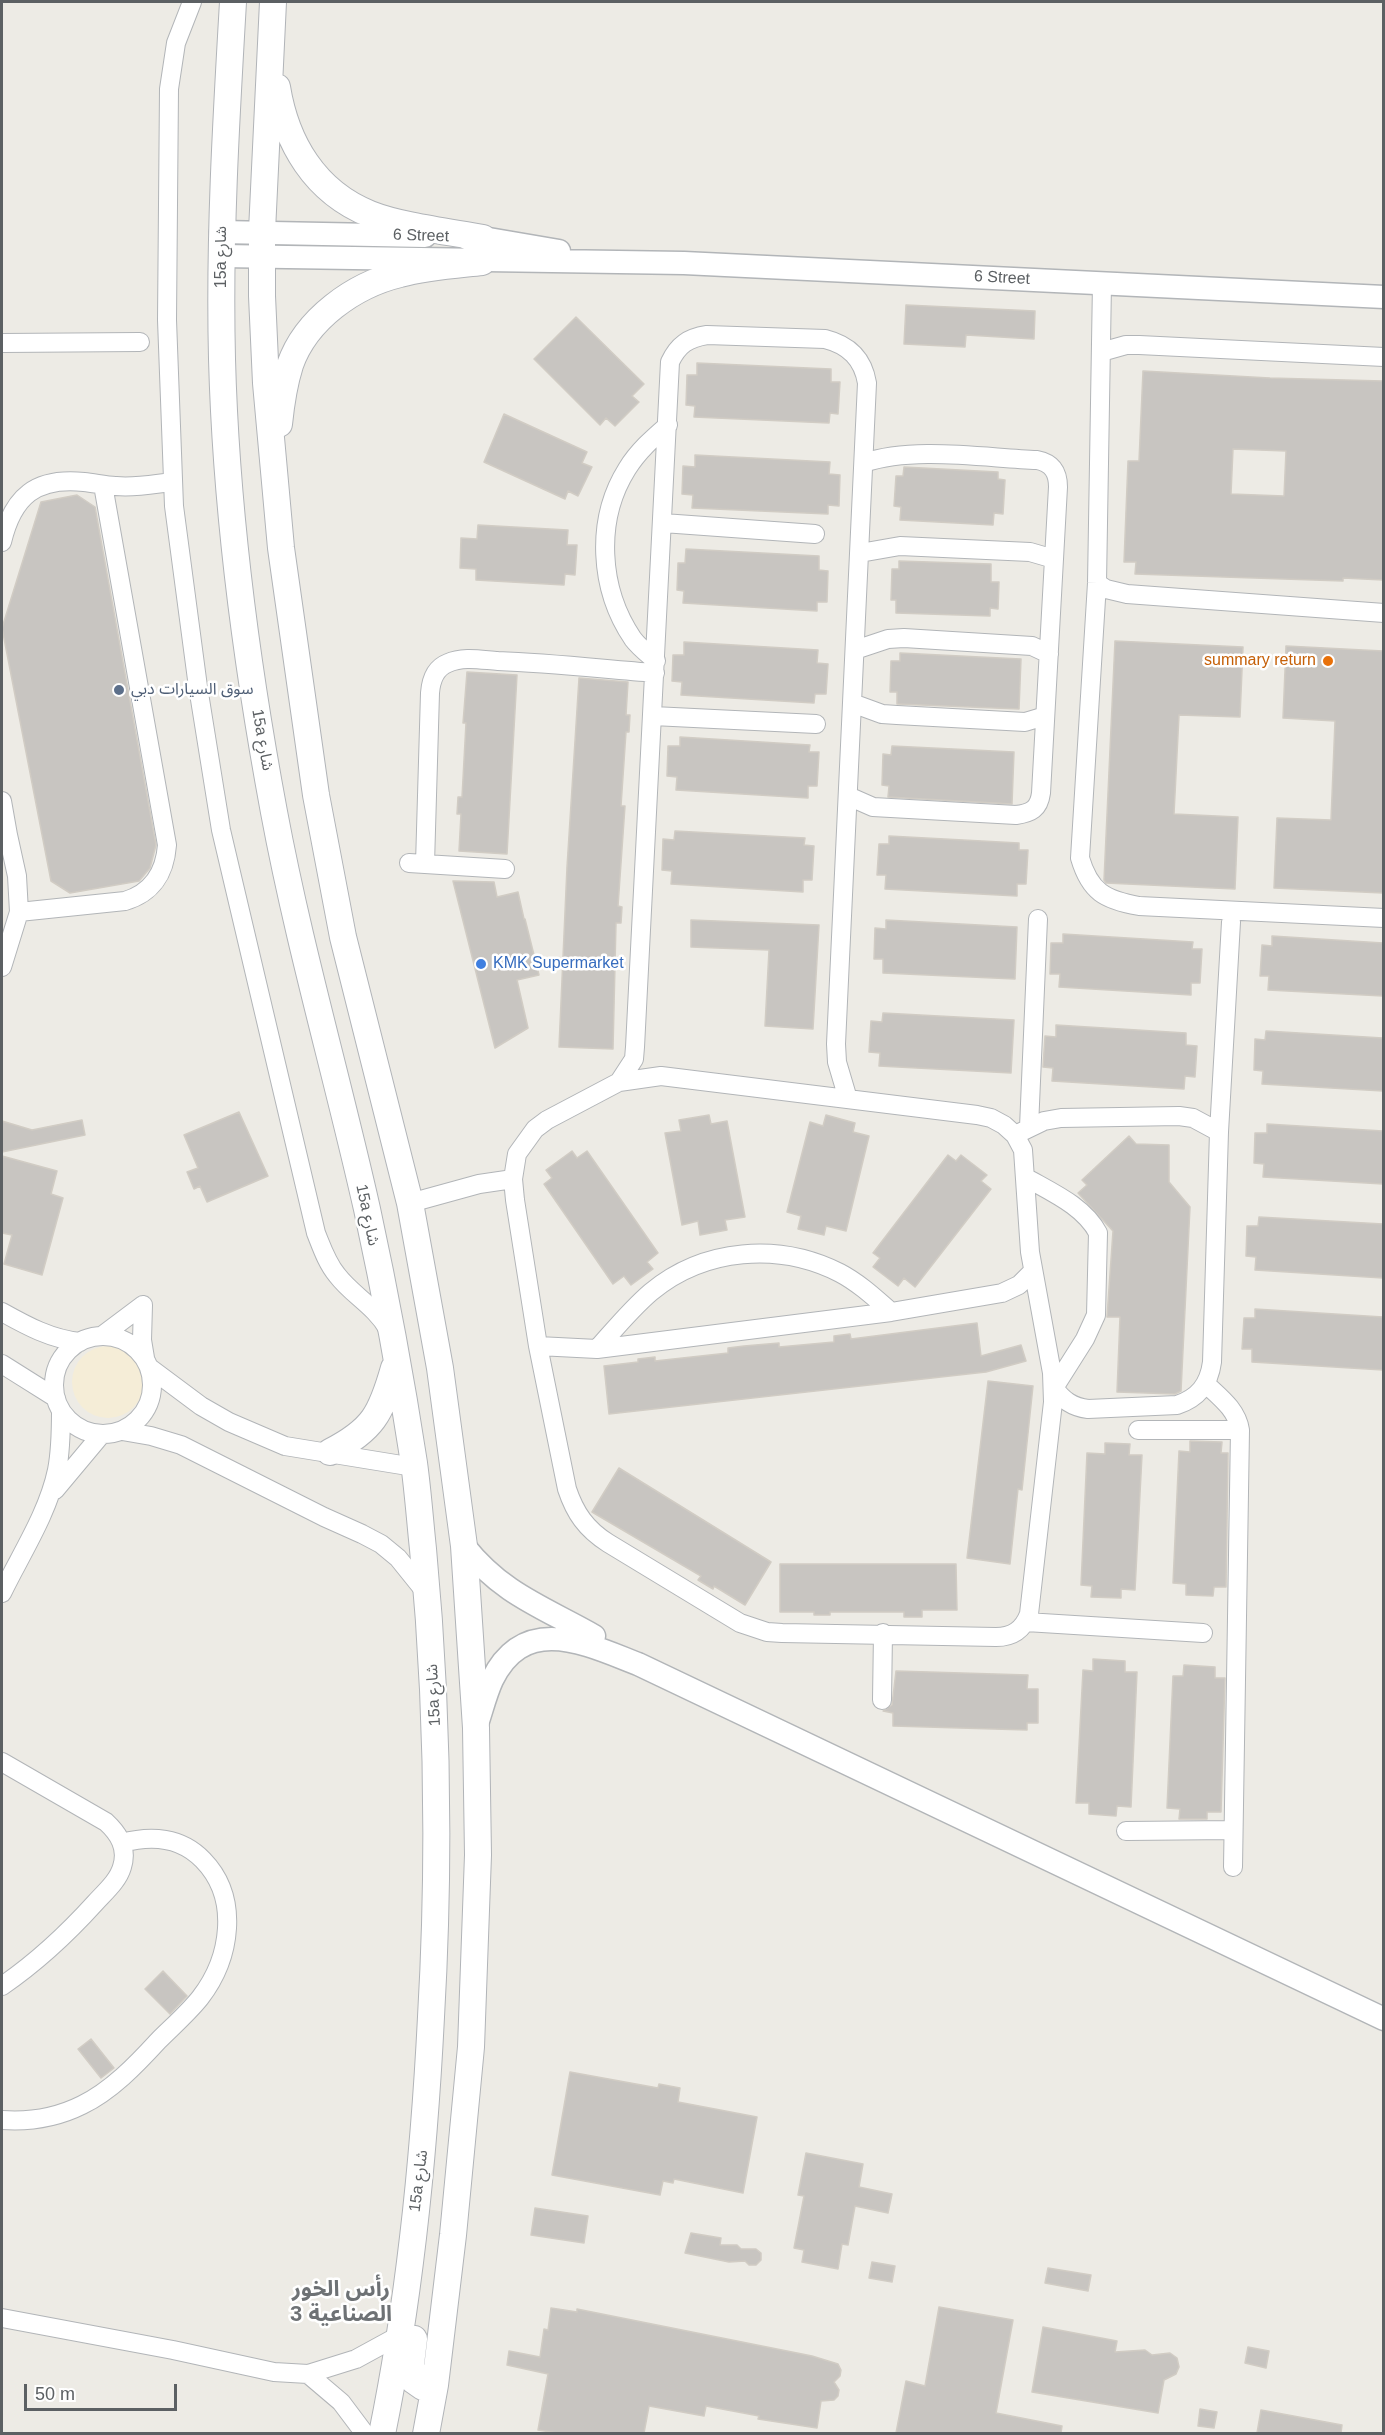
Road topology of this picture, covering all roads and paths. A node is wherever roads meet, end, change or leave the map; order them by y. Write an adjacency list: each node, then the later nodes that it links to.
1 (192, 2): 20 (street)
2 (233, 2): 6 (main road, 15a شارع)
3 (273, 2): 4 (main road)
4 (270, 27): 5 (main road); 7 (main road)
5 (262, 231): 6 (street, 6 Street); 7 (street, 6 Street); 8 (main road)
6 (221, 244): 8 (street, 6 Street); 55 (main road, 15a شارع)
7 (483, 250): 8 (street, 6 Street); 9 (street, 6 Street); 19 (main road)
8 (262, 256): 19 (main road)
9 (1102, 283): 10 (street, 6 Street); 15 (street)
10 (1383, 297)
11 (2, 334): 12 (street)
12 (22, 342): 13 (street); 14 (street)
13 (140, 342)
14 (2, 343)
15 (1101, 352): 16 (street); 27 (street)
16 (1383, 357)
17 (668, 425): 18 (street); 22 (street); 31 (street)
18 (864, 463): 25 (street); 26 (street)
19 (273, 472): 51 (main road)
20 (172, 482): 21 (street); 55 (street)
21 (103, 485): 24 (street); 40 (street)
22 (663, 524): 23 (street); 31 (street)
23 (815, 534)
24 (2, 542)
25 (860, 554): 26 (street); 29 (street)
26 (1054, 559): 30 (street)
27 (1097, 583): 28 (street); 41 (street)
28 (1383, 613)
29 (855, 650): 30 (street); 32 (street)
30 (1049, 654): 34 (street)
31 (656, 667): 33 (street); 39 (street)
32 (852, 703): 34 (street); 36 (street)
33 (653, 716): 35 (street); 45 (street)
34 (1045, 716): 36 (street)
35 (816, 724)
36 (848, 796): 46 (street)
37 (2, 801): 38 (street)
38 (5, 834): 40 (street)
39 (505, 869)
40 (19, 912): 44 (street)
41 (1383, 918)
42 (1038, 920): 47 (street)
43 (1231, 922): 48 (street)
44 (2, 967)
45 (619, 1082): 46 (street); 50 (street)
46 (848, 1099): 47 (street)
47 (1022, 1131): 48 (street); 49 (street)
48 (1219, 1132): 63 (street)
49 (1025, 1177): 52 (street); 64 (street)
50 (513, 1179): 51 (street); 58 (street)
51 (410, 1203): 73 (main road)
52 (1033, 1271): 54 (street); 64 (street)
53 (2, 1312): 57 (street)
54 (891, 1312): 59 (street); 59 (street)
55 (391, 1334): 60 (main road, 15a شارع)
56 (103, 1335): 57 (street); 61 (street); 61 (street)
57 (80, 1341): 65 (street)
58 (538, 1346): 59 (street); 77 (street)
59 (597, 1349)
60 (396, 1362): 70 (main road); 71 (main road, 15a شارع)
61 (147, 1363): 68 (street); 70 (street)
62 (2, 1364): 65 (street)
63 (1206, 1384): 64 (street); 67 (street)
64 (1054, 1388): 76 (street)
65 (58, 1404): 69 (street); 72 (street)
66 (1138, 1430): 67 (street)
67 (1240, 1430): 83 (street)
68 (122, 1431): 69 (street); 75 (street)
69 (101, 1435): 72 (street)
70 (330, 1452): 71 (street)
71 (414, 1467): 75 (main road, 15a شارع); 81 (main road)
72 (47, 1502): 74 (street)
73 (464, 1546): 79 (street); 81 (main road)
74 (2, 1593)
75 (427, 1594): 90 (main road, 15a شارع)
76 (1026, 1622): 77 (street); 78 (street)
77 (883, 1633): 80 (street)
78 (1203, 1634)
79 (639, 1664): 81 (street); 88 (street)
80 (882, 1701)
81 (476, 1728): 94 (main road)
82 (2, 1762): 85 (street)
83 (1233, 1830): 84 (street); 86 (street)
84 (1126, 1831)
85 (122, 1843): 87 (street); 89 (street)
86 (1233, 1868)
87 (2, 1986)
88 (1383, 2019)
89 (2, 2120)
90 (425, 2130): 92 (main road, 15a شارع); 94 (main road)
91 (2, 2318): 93 (street)
92 (400, 2335): 93 (street); 96 (main road, 15a شارع)
93 (308, 2374): 95 (street)
94 (435, 2385): 97 (main road)
95 (365, 2433)
96 (381, 2433)
97 (426, 2433)

